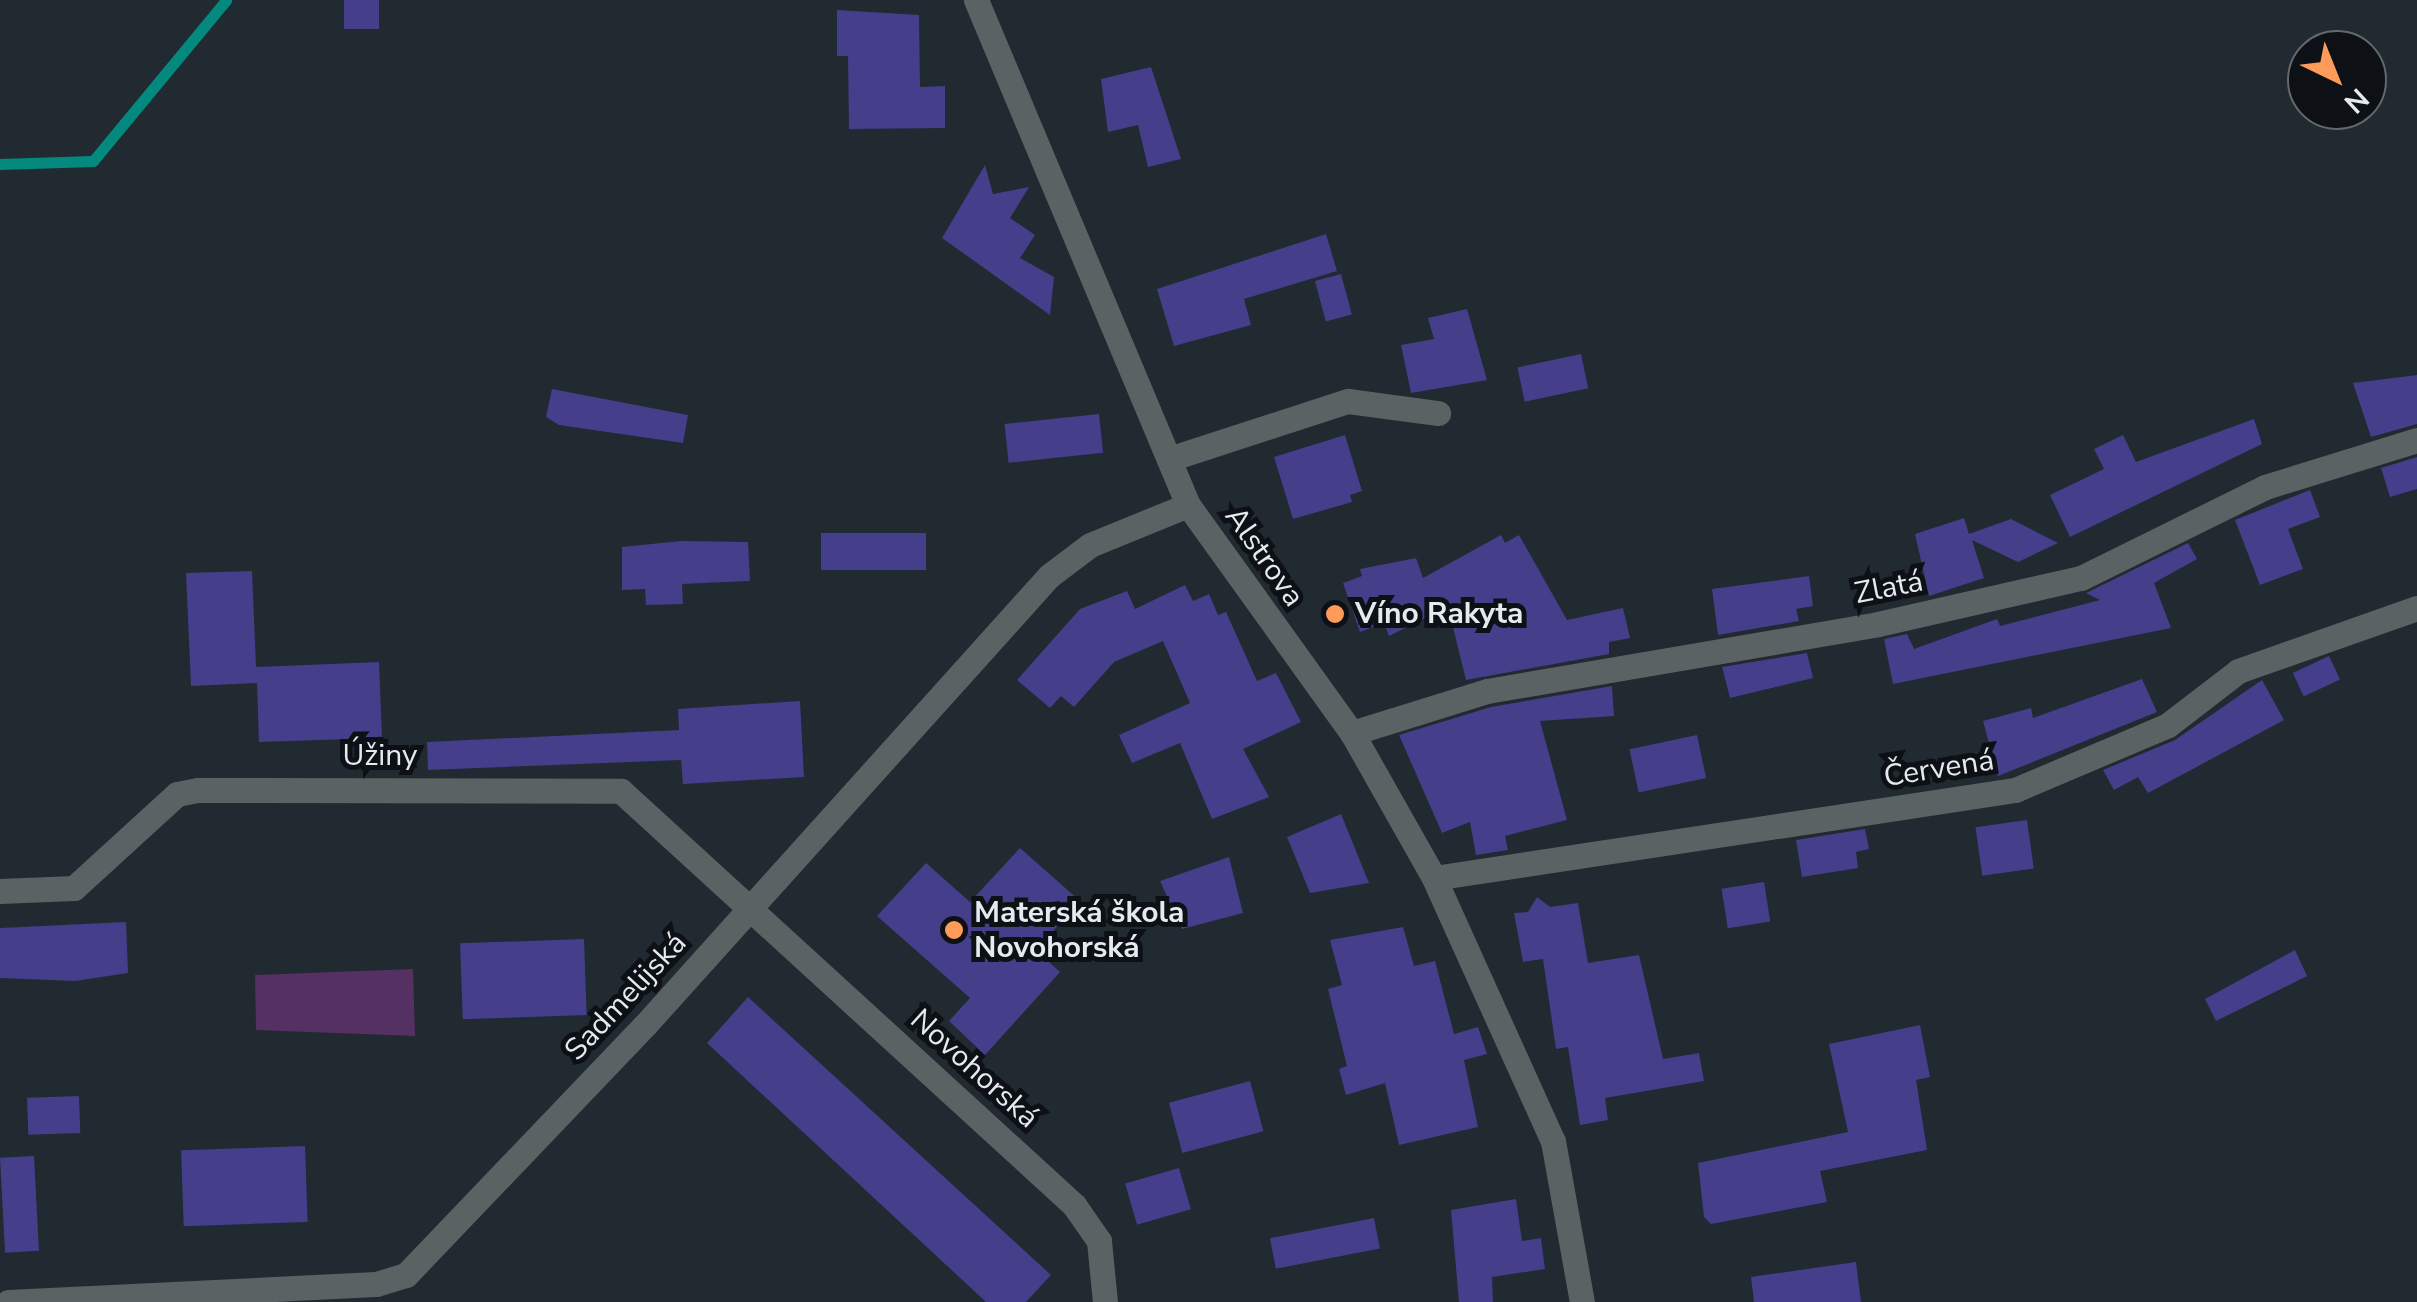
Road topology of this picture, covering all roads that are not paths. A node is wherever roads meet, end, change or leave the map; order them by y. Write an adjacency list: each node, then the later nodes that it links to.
1 (976, 0): 4 (street, Alstrova)
2 (1438, 413): 4 (street)
3 (2417, 440): 7 (street, Zlatá)
4 (1169, 459): 5 (street, Alstrova)
5 (1188, 505): 7 (street, Alstrova); 10 (street, Sadmelijská)
6 (2417, 608): 8 (street, Červená)
7 (1352, 733): 8 (street, Alstrova)
8 (1434, 878): 13 (street, Alstrova)
9 (0, 891): 10 (street, Úžiny)
10 (751, 909): 11 (street, Sadmelijská); 12 (street, Novohorská)
11 (8, 1302)
12 (1105, 1302)
13 (1582, 1302)

